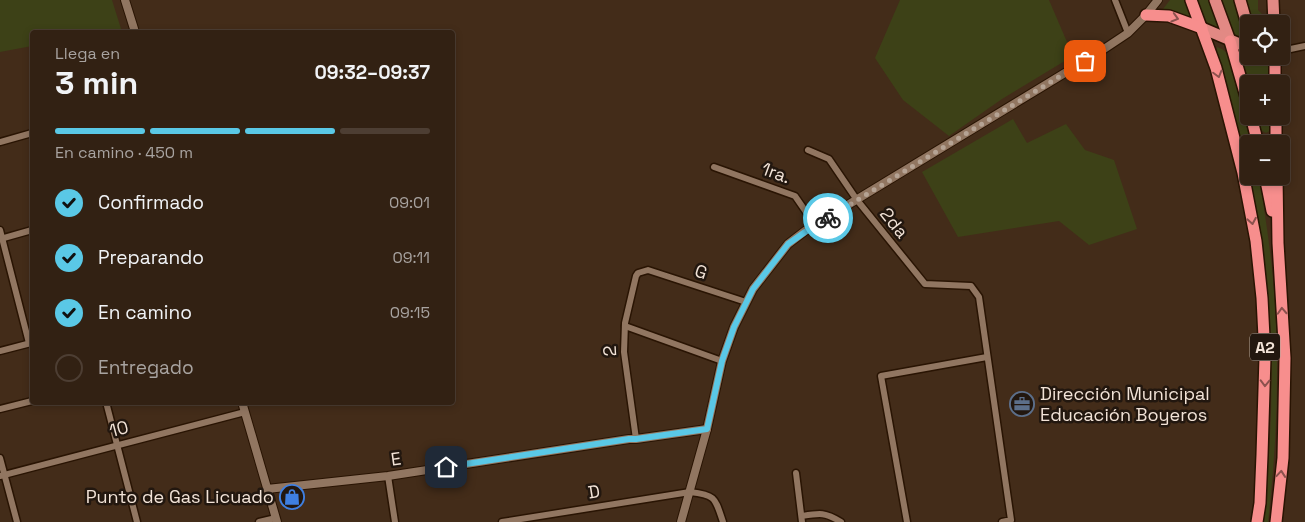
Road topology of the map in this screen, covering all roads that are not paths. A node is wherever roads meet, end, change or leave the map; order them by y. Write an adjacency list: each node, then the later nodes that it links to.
1 (125, 0): 14 (street)
2 (1115, 0): 15 (street)
3 (1158, 0): 9 (street)
4 (1215, 0): 16 (highway)
5 (1240, 0): 10 (highway)
6 (1267, 0): 11 (highway)
7 (1273, 0): 12 (highway)
8 (1192, 1): 13 (highway, A2)
9 (1146, 15): 13 (highway, one-way to 13); 15 (street)
10 (1244, 15)
11 (1272, 15)
12 (1274, 15)
13 (1202, 28): 16 (highway); 67 (highway, A2, one-way to 67)
14 (134, 30)
15 (1128, 33): 27 (street)
16 (1230, 41): 17 (highway); 20 (highway)
17 (1240, 45)
18 (1305, 46): 19 (street)
19 (1290, 49)
20 (1240, 76)
21 (30, 134): 22 (street)
22 (0, 142)
23 (808, 150): 27 (street, 2da)
24 (714, 167): 28 (street, 1ra.)
25 (1267, 185): 32 (highway, A2)
26 (1277, 185): 32 (highway)
27 (857, 200): 28 (street); 39 (street, 2da)
28 (815, 226): 34 (street)
29 (0, 230): 31 (street)
30 (30, 231): 31 (street)
31 (1, 239): 36 (street)
32 (1278, 243): 68 (highway, A2, one-way to 32)
33 (648, 270): 34 (street, G); 35 (street, 2)
34 (746, 302): 40 (street)
35 (625, 326): 40 (street); 47 (street, 2)
36 (30, 340)
37 (30, 343): 38 (street)
38 (0, 351)
39 (987, 357): 65 (street); 66 (street)
40 (722, 361): 46 (street)
41 (30, 402): 44 (street)
42 (107, 405): 48 (street)
43 (243, 405): 45 (street)
44 (0, 409)
45 (245, 412): 48 (street, 10); 53 (street)
46 (707, 429): 47 (street, E); 54 (street)
47 (636, 439): 52 (street, E)
48 (117, 445): 51 (street, 10); 58 (street)
49 (0, 458): 51 (street)
50 (796, 473): 55 (street)
51 (2, 475): 57 (street)
52 (388, 476): 53 (street, E); 60 (street)
53 (267, 489): 56 (street)
54 (690, 492): 61 (street, D); 62 (street); 63 (street)
55 (802, 519): 64 (street)
56 (276, 520): 59 (street)
57 (17, 522)
58 (137, 522)
59 (260, 522)
60 (395, 522)
61 (502, 522)
62 (682, 522)
63 (723, 522)
64 (841, 522)
65 (907, 522)
66 (1002, 522)
67 (1257, 522)
68 (1276, 522)

